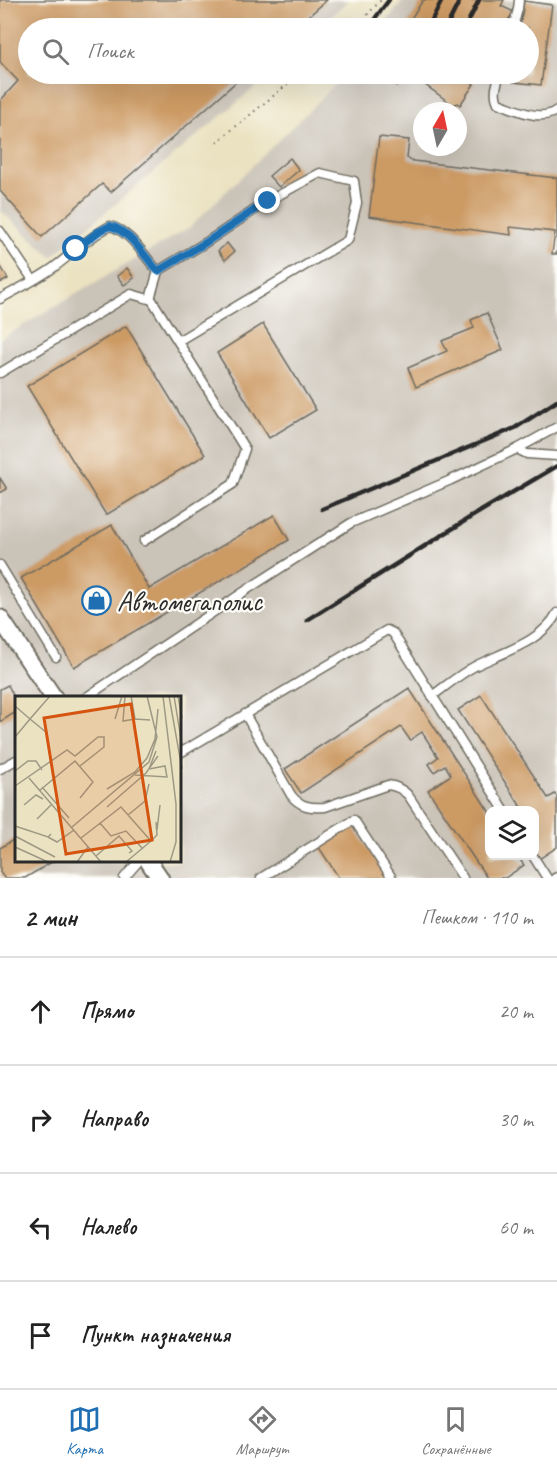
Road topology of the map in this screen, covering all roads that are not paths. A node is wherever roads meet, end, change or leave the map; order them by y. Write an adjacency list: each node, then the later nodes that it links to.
1 (519, 0): 2 (lane)
2 (516, 18)
3 (497, 84): 4 (lane)
4 (557, 110)
5 (0, 231): 7 (lane)
6 (158, 271): 7 (lane); 9 (lane); 10 (lane)
7 (33, 280): 8 (lane)
8 (0, 299)
9 (150, 299): 10 (lane); 11 (lane)
10 (178, 341): 15 (lane)
11 (0, 373)
12 (557, 427): 13 (lane)
13 (517, 450): 14 (lane); 21 (lane)
14 (557, 456)
15 (144, 541)
16 (0, 565): 19 (lane)
17 (557, 613): 22 (lane)
18 (0, 618): 20 (street)
19 (56, 657)
20 (53, 696)
21 (88, 696)
22 (432, 696): 23 (lane); 27 (lane)
23 (245, 714): 24 (lane); 35 (lane)
24 (182, 752)
25 (15, 761): 26 (lane)
26 (0, 769)
27 (501, 806)
28 (536, 860): 36 (lane)
29 (136, 863): 31 (lane)
30 (151, 863): 32 (street)
31 (124, 878)
32 (160, 878)
33 (261, 878): 34 (lane)
34 (392, 878)
35 (463, 878)
36 (547, 878)

